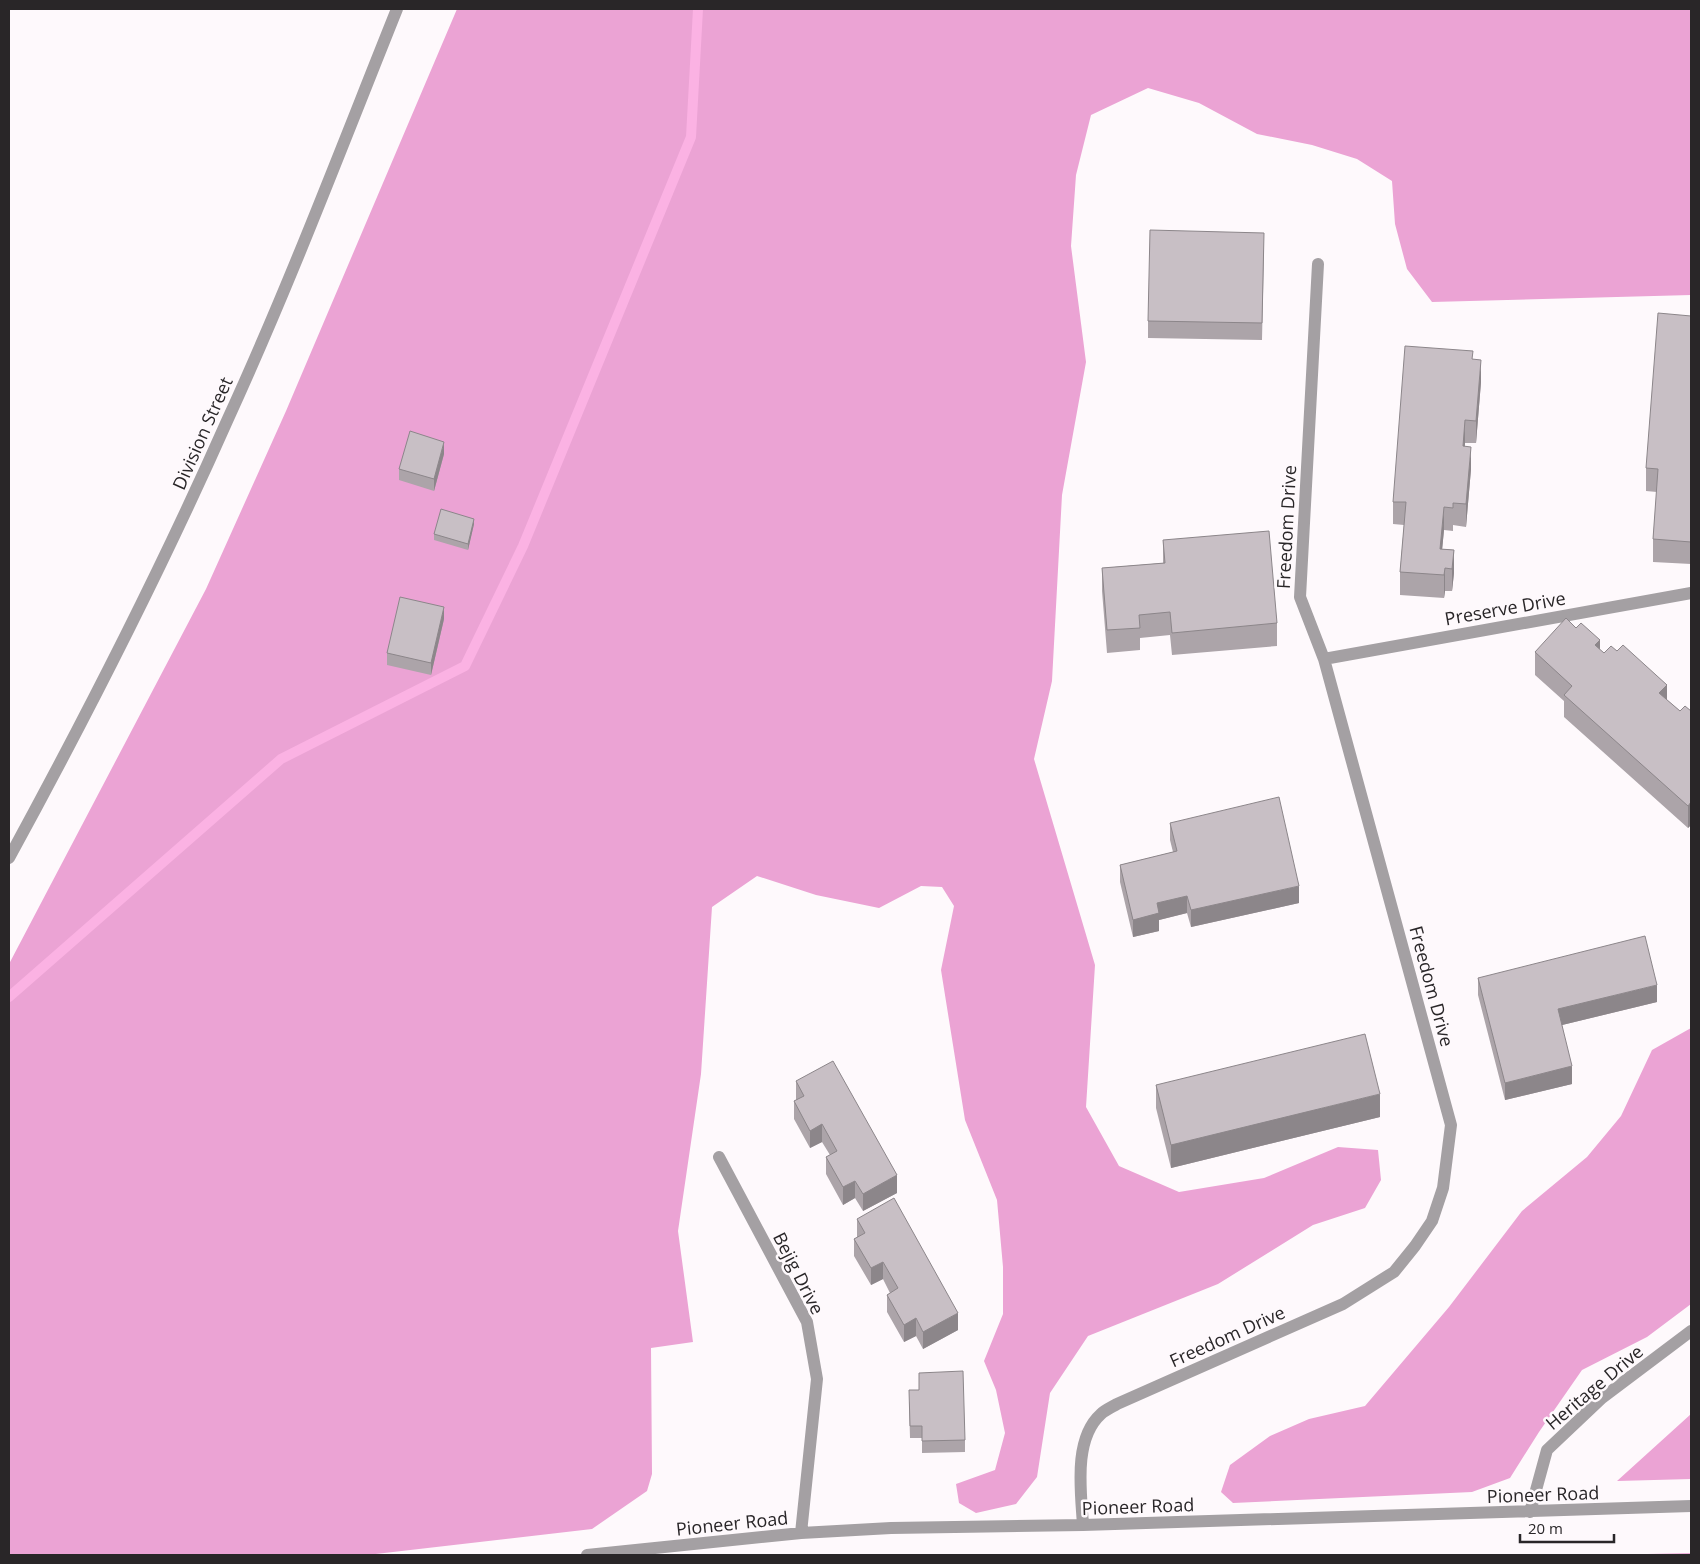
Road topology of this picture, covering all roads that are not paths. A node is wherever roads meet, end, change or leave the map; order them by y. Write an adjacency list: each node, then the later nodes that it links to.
1 (398, 9): 5 (street, Division Street)
2 (1318, 264): 4 (street, Freedom Drive)
3 (1691, 592): 4 (street, Preserve Drive)
4 (1324, 659): 10 (street, Freedom Drive)
5 (9, 858)
6 (719, 1157): 11 (street, Bejig Drive)
7 (1691, 1332): 9 (street, Heritage Drive)
8 (1691, 1506): 9 (street, Pioneer Road)
9 (1530, 1512): 10 (street, Pioneer Road)
10 (1083, 1525): 11 (street, Pioneer Road)
11 (802, 1533): 12 (street, Pioneer Road)
12 (694, 1550): 13 (street, Pioneer Road)
13 (587, 1555)

